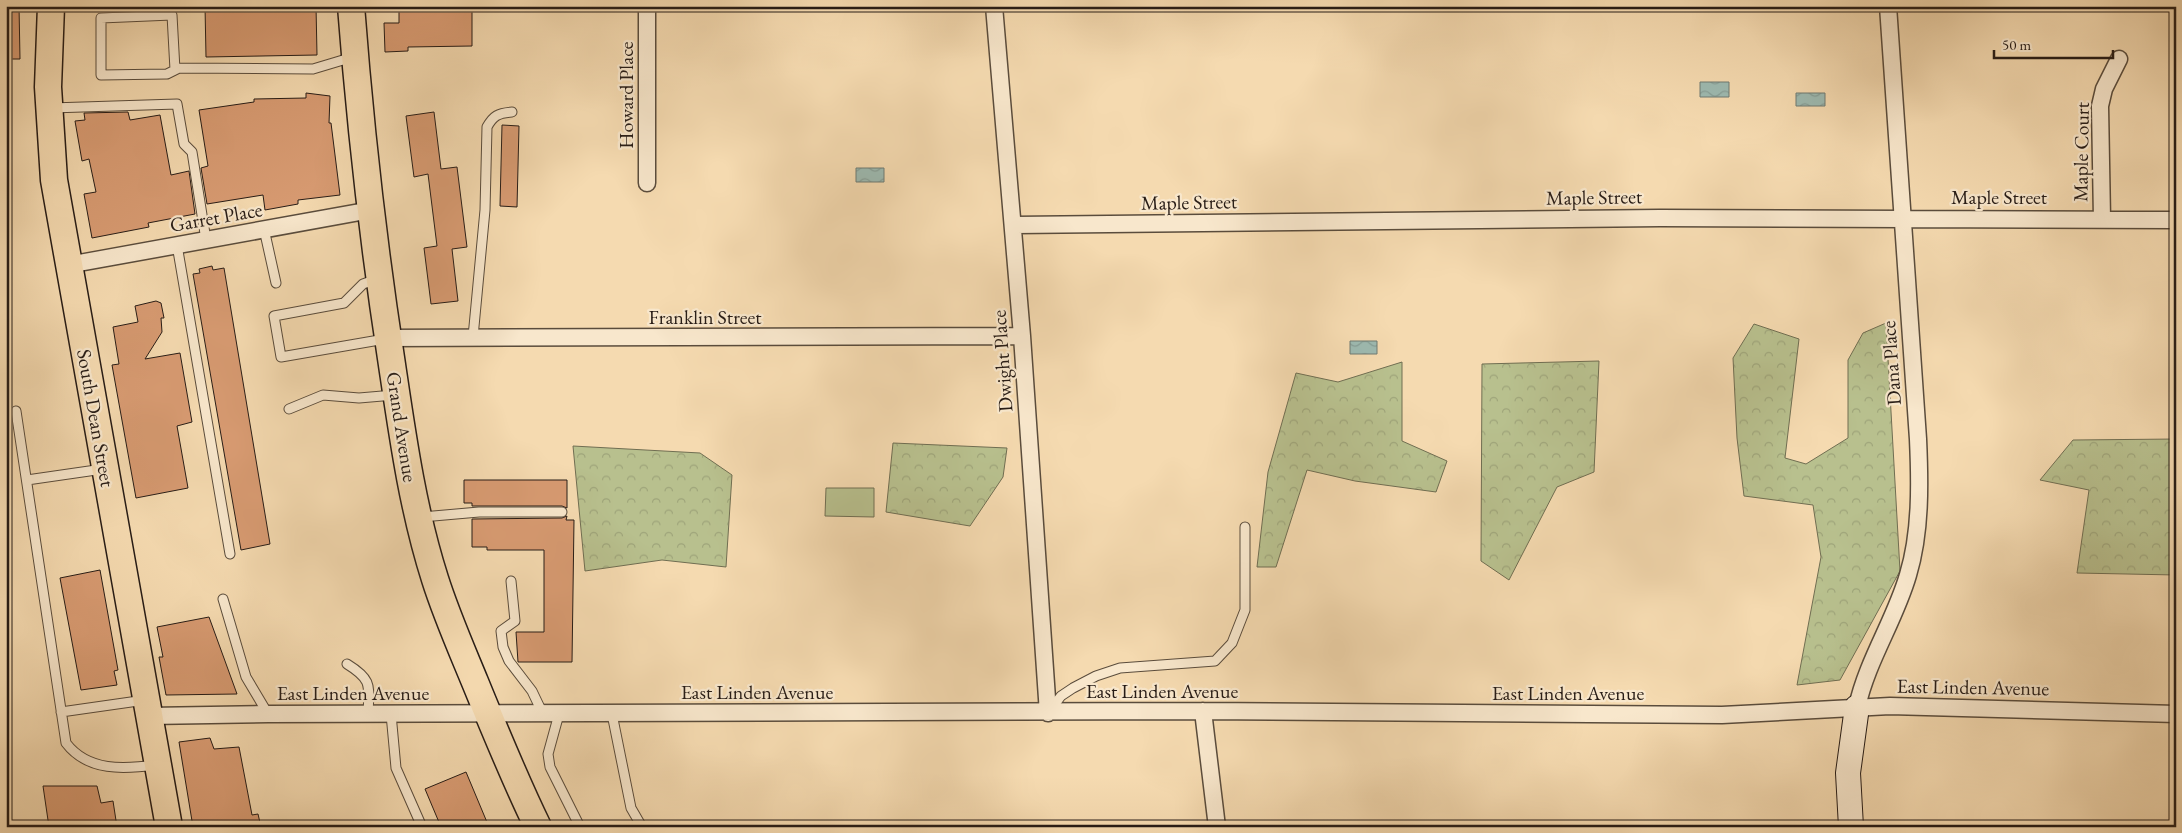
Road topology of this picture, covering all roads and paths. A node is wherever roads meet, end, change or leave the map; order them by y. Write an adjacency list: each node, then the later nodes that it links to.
1 (51, 6): 10 (main road, South Dean Street)
2 (351, 6): 7 (main road, Grand Avenue)
3 (647, 6): 12 (street, Howard Place)
4 (994, 6): 17 (street, Dwight Place)
5 (1888, 6): 14 (street, Dana Place)
6 (172, 11): 9 (lane); 9 (lane)
7 (355, 57): 9 (lane); 13 (main road, Grand Avenue)
8 (2119, 59): 15 (street, Maple Court)
9 (175, 70)
10 (49, 108): 19 (lane); 21 (main road, South Dean Street)
11 (512, 112): 25 (lane)
12 (647, 183)
13 (371, 210): 18 (street, Garret Place); 22 (main road, Grand Avenue)
14 (1902, 218): 15 (street, Maple Street); 17 (street, Maple Street); 39 (street, Dana Place)
15 (2102, 219): 16 (street, Maple Street)
16 (2176, 220)
17 (1013, 225): 24 (street, Dwight Place)
18 (264, 229): 19 (street, Garret Place); 23 (lane)
19 (206, 240): 20 (street, Garret Place)
20 (177, 245): 21 (street, Garret Place); 35 (lane)
21 (68, 265): 30 (main road, South Dean Street)
22 (380, 278): 26 (main road, Grand Avenue); 26 (lane)
23 (276, 283)
24 (1022, 336): 25 (street, Franklin Street); 43 (street, Dwight Place)
25 (472, 337): 26 (street, Franklin Street)
26 (388, 338): 27 (main road, Grand Avenue)
27 (396, 395): 28 (lane); 33 (main road, Grand Avenue)
28 (289, 408)
29 (16, 411): 31 (lane)
30 (105, 469): 31 (lane); 40 (main road, South Dean Street)
31 (27, 480): 42 (lane)
32 (562, 512): 33 (lane)
33 (419, 518): 47 (main road, Grand Avenue)
34 (1244, 526): 43 (lane)
35 (230, 554)
36 (511, 580): 48 (lane)
37 (224, 599): 44 (lane)
38 (347, 664): 45 (lane)
39 (1857, 707): 41 (street, East Linden Avenue); 50 (street, East Linden Avenue); 58 (street)
40 (148, 708): 42 (lane); 44 (street, East Linden Avenue); 51 (main road, South Dean Street)
41 (1203, 711): 43 (street, East Linden Avenue); 57 (street)
42 (61, 712): 51 (lane)
43 (1048, 713): 49 (street, East Linden Avenue)
44 (268, 714): 45 (street, East Linden Avenue)
45 (368, 714): 46 (street, East Linden Avenue)
46 (391, 714): 47 (street, East Linden Avenue); 53 (lane)
47 (488, 714): 48 (street, East Linden Avenue); 54 (main road, Grand Avenue)
48 (551, 714): 49 (street, East Linden Avenue); 55 (lane)
49 (612, 714): 56 (lane)
50 (2176, 714)
51 (157, 765): 52 (main road, South Dean Street)
52 (169, 827)
53 (422, 827)
54 (538, 827)
55 (580, 827)
56 (642, 827)
57 (1217, 827)
58 (1851, 827)

